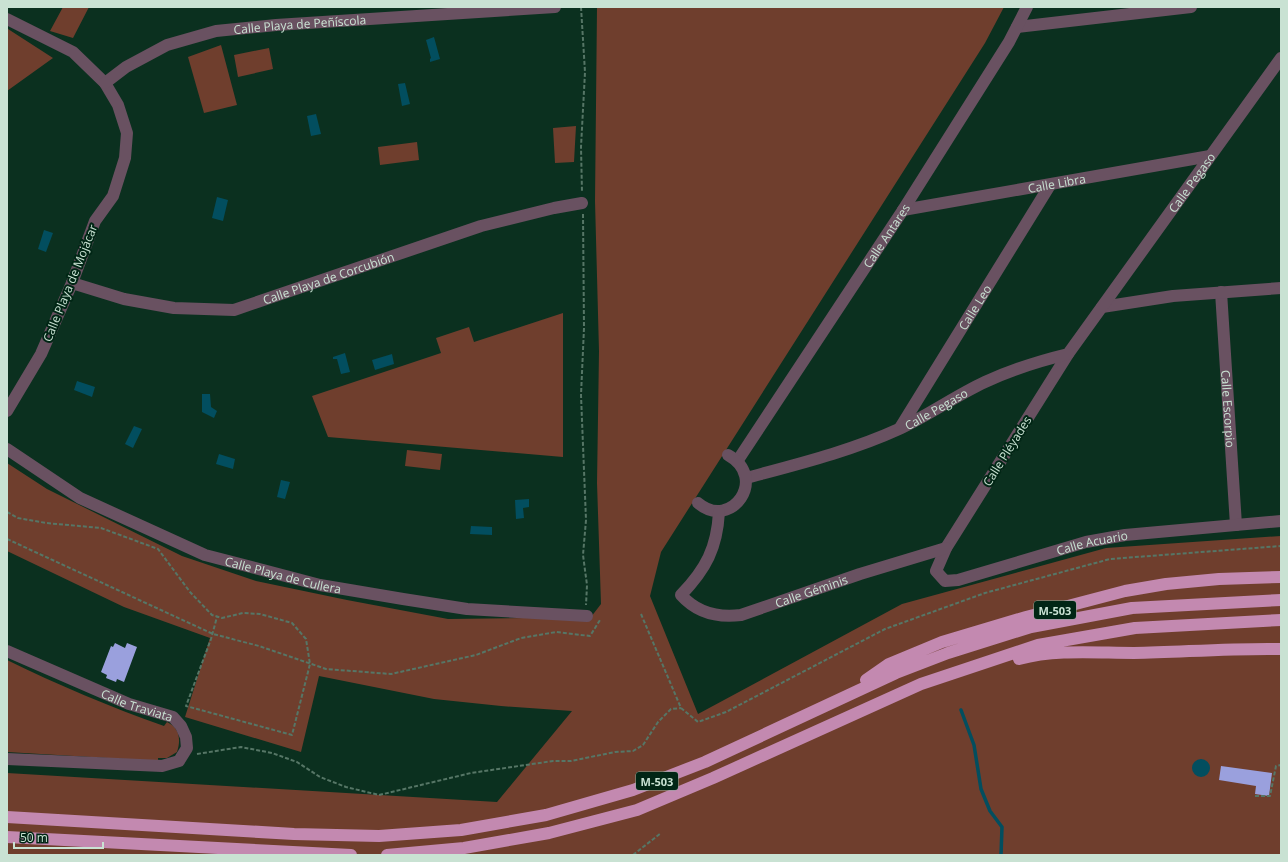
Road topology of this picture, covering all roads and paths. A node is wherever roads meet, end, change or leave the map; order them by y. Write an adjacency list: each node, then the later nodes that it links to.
1 (555, 7): 8 (street, Calle Playa de Peñíscola)
2 (581, 7): 11 (path)
3 (1027, 7): 6 (street, Calle Antares)
4 (1191, 7): 6 (street)
5 (7, 19): 8 (street, Calle Playa de Mojácar)
6 (1016, 27): 12 (street, Calle Antares)
7 (1281, 58): 9 (street, Calle Pegaso)
8 (105, 83): 13 (street, Calle Playa de Mojácar)
9 (1210, 156): 10 (street, Calle Libra); 16 (street, Calle Pegaso)
10 (1050, 185): 12 (street, Calle Libra); 19 (street, Calle Leo)
11 (582, 204): 13 (street, Calle Playa de Corcubión); 32 (path)
12 (903, 210): 21 (street, Calle Antares)
13 (72, 283): 18 (street, Calle Playa de Mojácar)
14 (1281, 288): 15 (street)
15 (1221, 292): 16 (street); 26 (street, Calle Escorpio)
16 (1102, 306): 17 (street, Calle Pegaso)
17 (1068, 354): 19 (street, Calle Pegaso); 29 (street, Calle Pléyades)
18 (7, 411)
19 (899, 429): 21 (street, Calle Pegaso)
20 (7, 449): 32 (street, Calle Playa de Cullera)
21 (746, 478): 24 (street)
22 (698, 503): 24 (street)
23 (7, 512): 34 (path)
24 (719, 512): 29 (street, Calle Géminis)
25 (1281, 521): 26 (street, Calle Acuario)
26 (1236, 525): 29 (street, Calle Acuario)
27 (7, 539): 37 (path)
28 (1281, 546): 43 (path)
29 (946, 548)
30 (1281, 577): 42 (highway, M-503)
31 (1281, 600): 42 (highway, M-503)
32 (586, 613)
33 (641, 614): 43 (path)
34 (217, 617): 37 (path); 40 (path)
35 (600, 620): 40 (path)
36 (1281, 620): 41 (highway, M-503)
37 (213, 634): 40 (path); 40 (path)
38 (1281, 649): 41 (highway, M-503)
39 (7, 651): 44 (street, Calle Traviata)
40 (310, 664)
41 (921, 684): 52 (highway, M-503)
42 (845, 695): 48 (highway, M-503)
43 (682, 708): 44 (path)
44 (182, 756): 45 (street)
45 (7, 760)
46 (1281, 765): 47 (path)
47 (1255, 796)
48 (7, 818)
49 (661, 833): 53 (path)
50 (7, 837): 51 (highway)
51 (351, 855)
52 (387, 855)
53 (633, 855)

